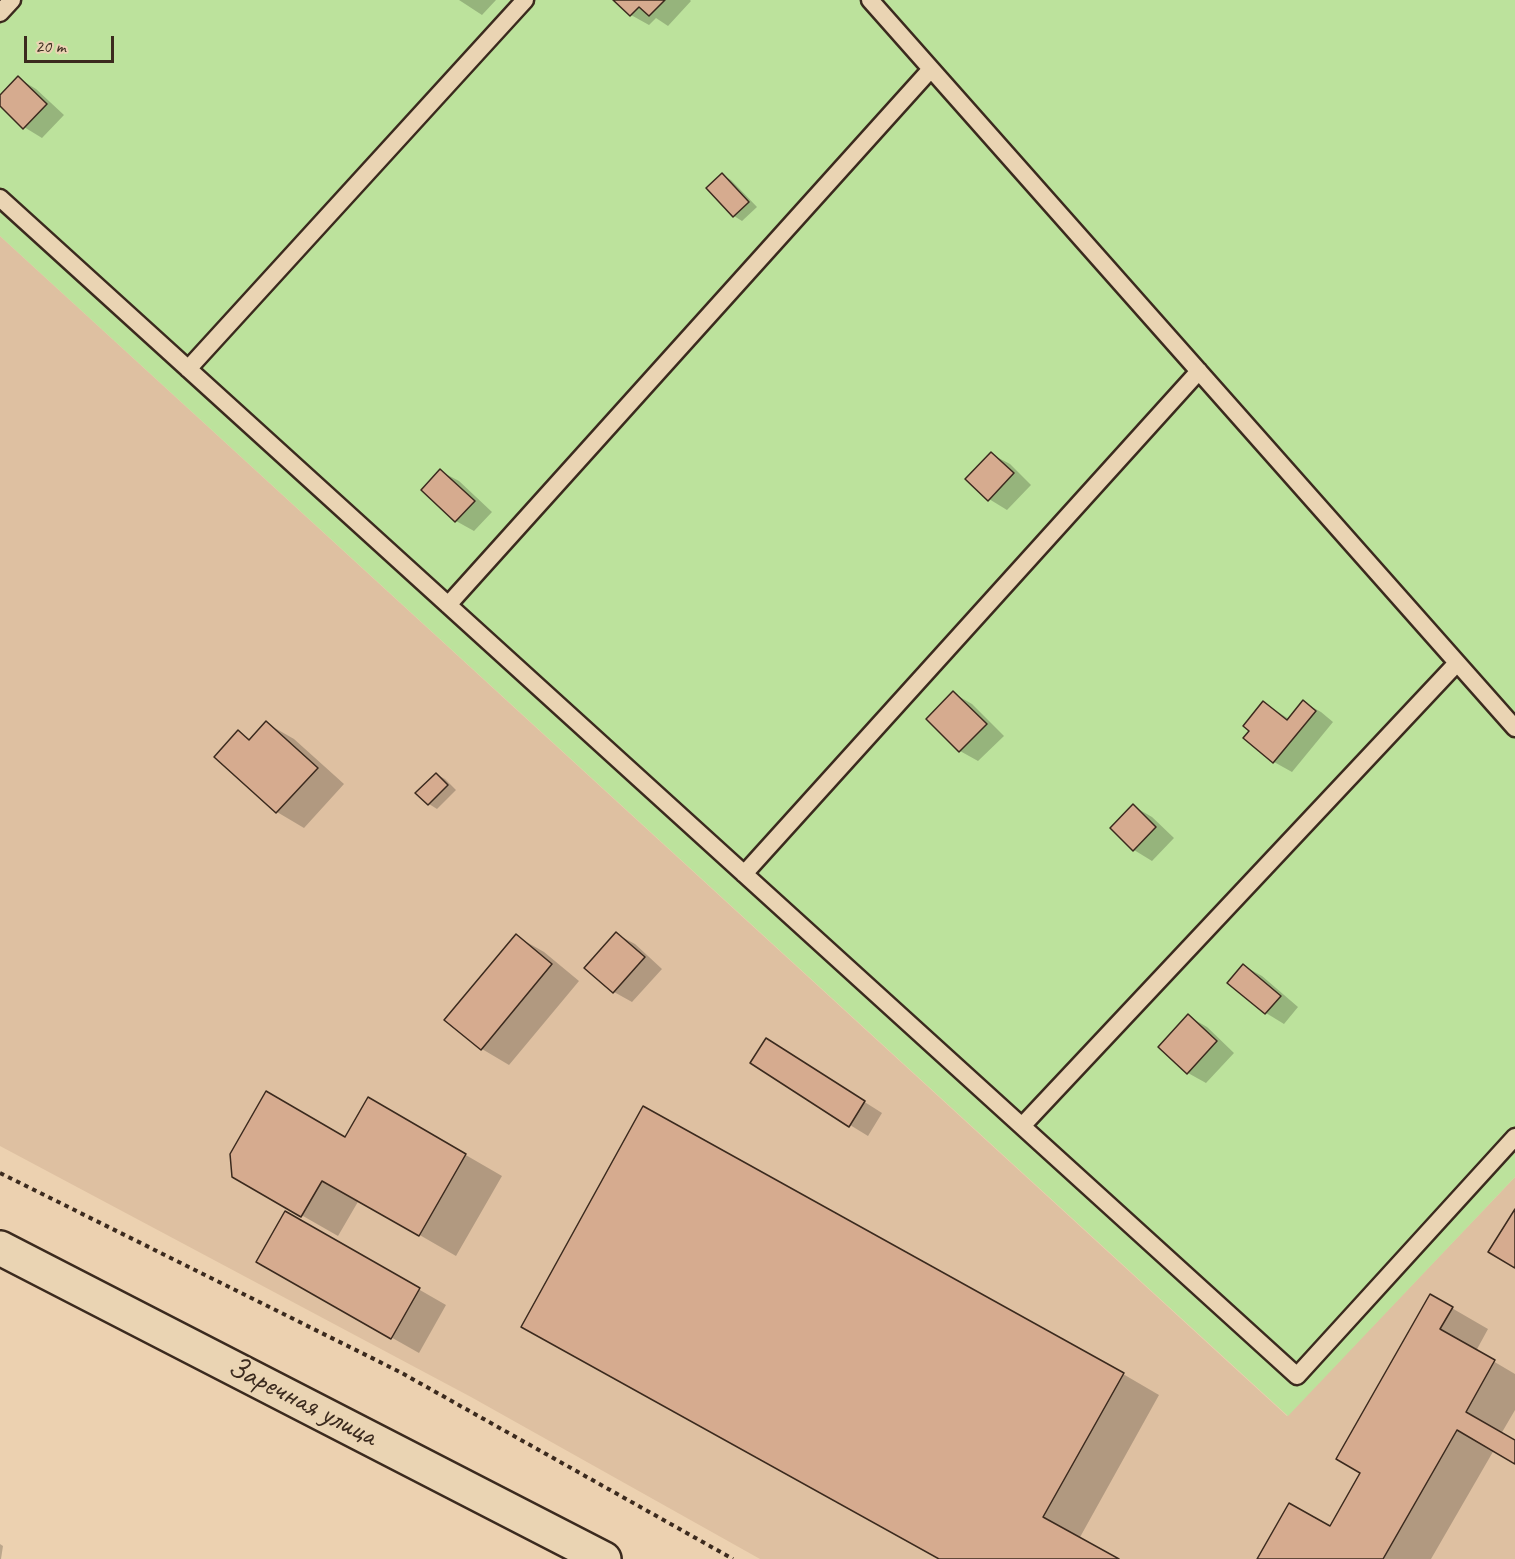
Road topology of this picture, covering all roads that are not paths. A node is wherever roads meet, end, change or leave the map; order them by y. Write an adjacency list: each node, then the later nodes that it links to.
1 (12, 0): 4 (lane)
2 (525, 0): 7 (lane)
3 (870, 0): 5 (lane)
4 (0, 13)
5 (931, 69): 8 (lane); 9 (lane)
6 (0, 198): 7 (lane)
7 (188, 369): 9 (lane)
8 (1199, 371): 10 (lane); 12 (lane)
9 (448, 605): 12 (lane)
10 (1458, 663): 11 (lane); 13 (lane)
11 (1515, 728)
12 (744, 874): 13 (lane)
13 (1022, 1126): 14 (lane)
14 (1515, 1137)
15 (0, 1248): 16 (street, Заречная улица)
16 (604, 1559)

